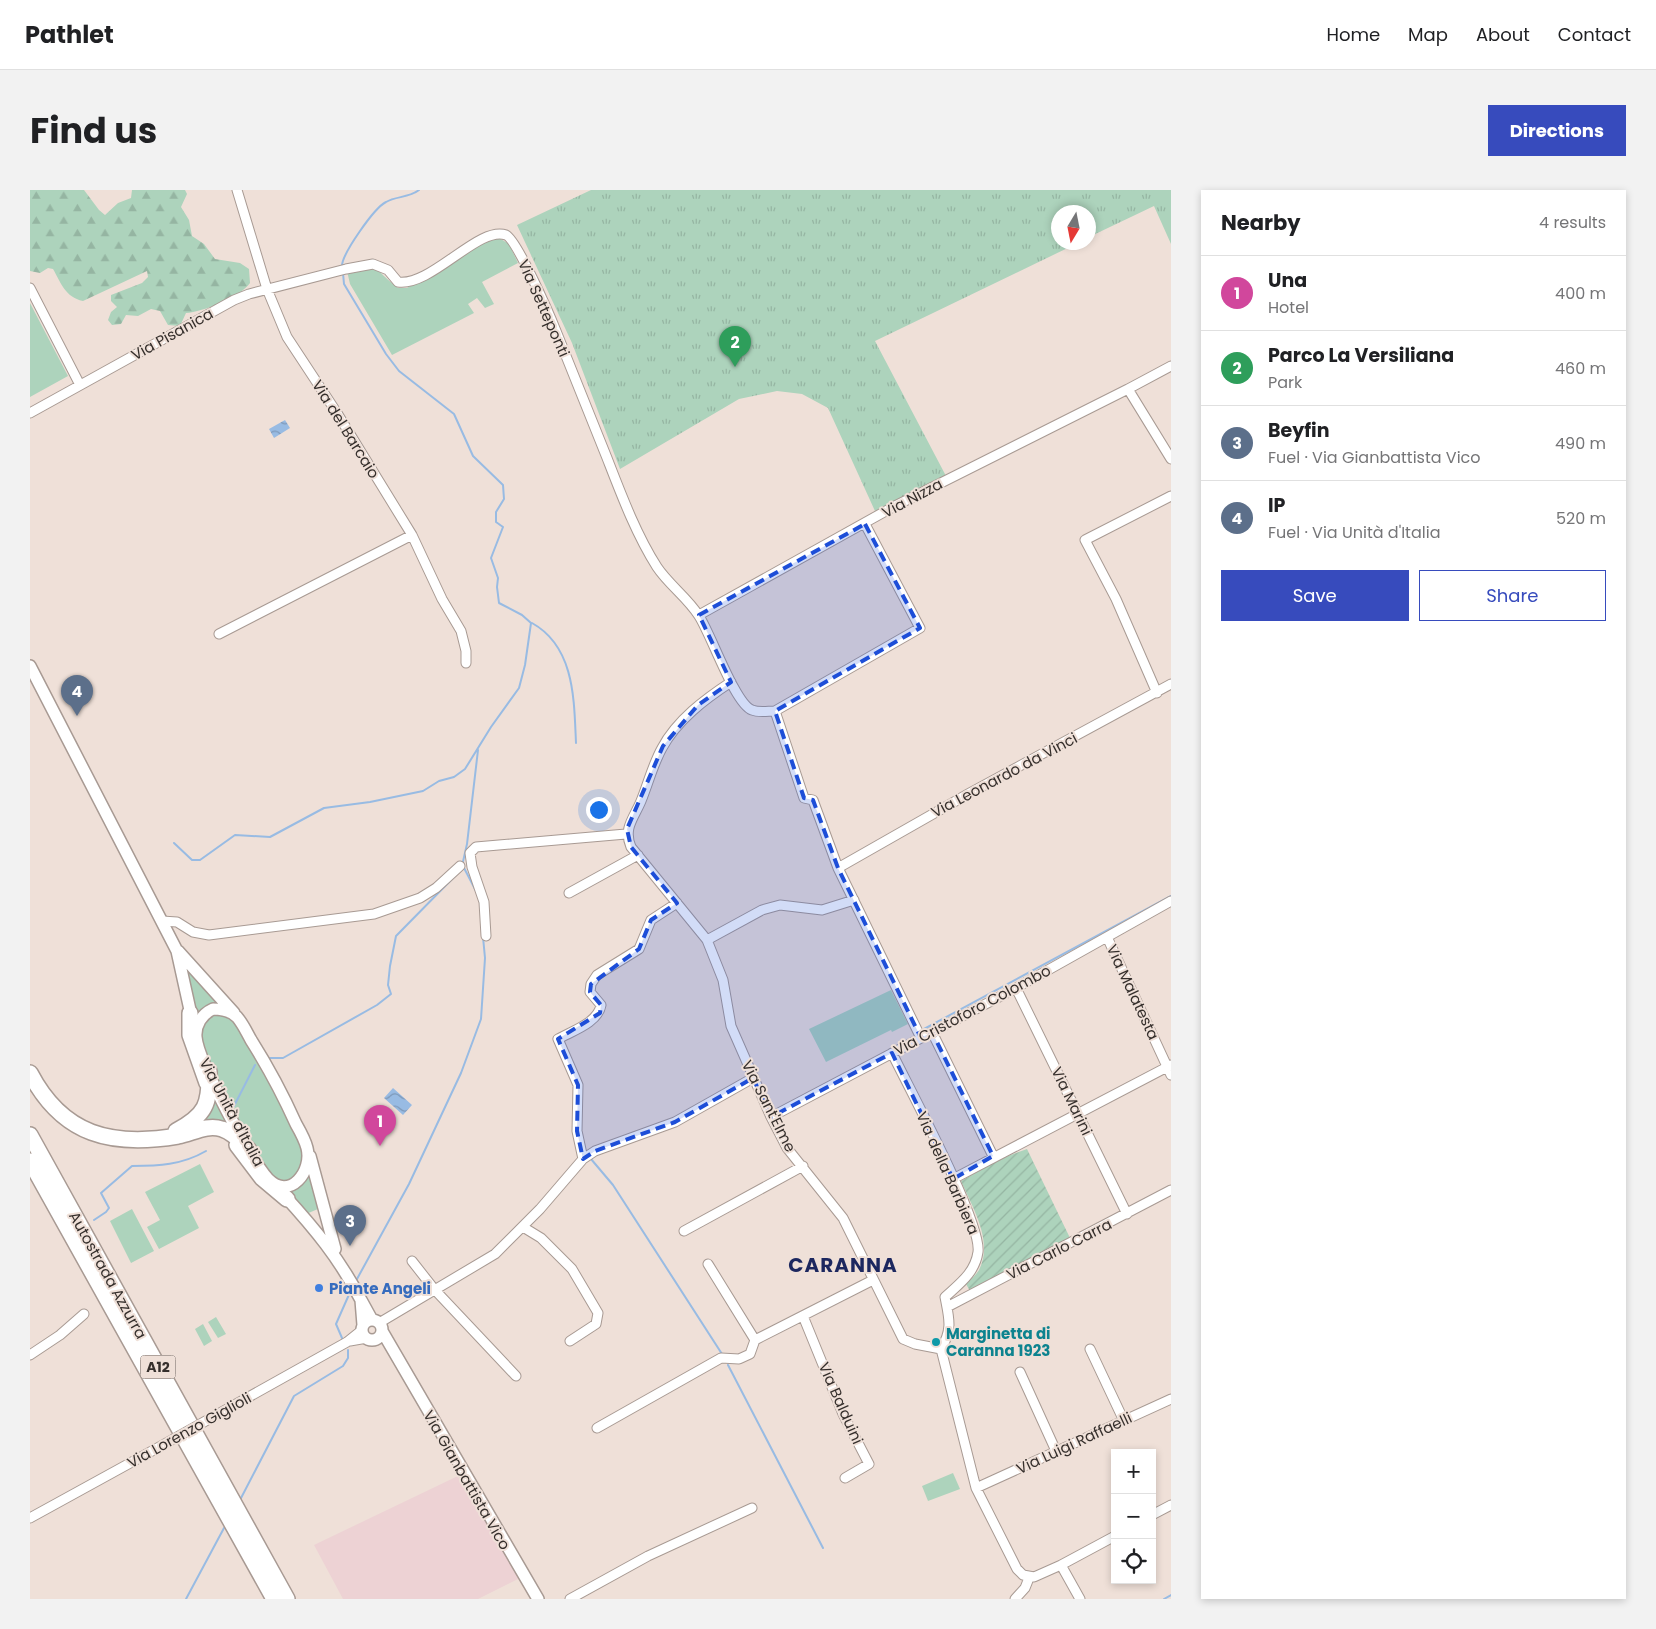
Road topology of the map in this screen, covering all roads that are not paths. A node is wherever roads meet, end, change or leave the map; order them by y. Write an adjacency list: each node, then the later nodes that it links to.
1 (237, 190): 3 (street, Via del Barcaio)
2 (30, 288): 5 (street)
3 (267, 289): 5 (street, Via Pisanica); 11 (street, Via del Barcaio); 12 (street, Via Setteponti)
4 (1171, 366): 6 (street, Via Nizza)
5 (80, 385): 7 (street, Via Pisanica)
6 (1128, 389): 8 (street); 10 (street, Via Nizza)
7 (30, 413)
8 (1171, 459)
9 (1171, 496): 18 (street)
10 (865, 524): 12 (street, Via Nizza); 19 (street)
11 (412, 535): 13 (street); 14 (street, Via del Barcaio)
12 (699, 614): 16 (street)
13 (219, 634)
14 (466, 663)
15 (30, 666): 28 (main road, Via Unità d'Italia)
16 (731, 682): 19 (street); 20 (street)
17 (1171, 684): 18 (street, Via Leonardo da Vinci)
18 (1157, 693): 23 (street, Via Leonardo da Vinci)
19 (775, 711): 23 (street)
20 (627, 836): 21 (street, Via Sant'Elme); 29 (street)
21 (638, 855): 24 (street); 27 (street, Via Sant'Elme)
22 (460, 866): 28 (street)
23 (838, 868): 25 (street)
24 (569, 893)
25 (854, 900): 31 (street); 38 (street)
26 (1171, 901): 30 (street, Via Cristoforo Colombo)
27 (677, 903): 31 (street, Via Sant'Elme); 52 (street)
28 (162, 921): 32 (main road, Via Unità d'Italia)
29 (486, 936)
30 (1107, 936): 33 (street, Via Cristoforo Colombo); 40 (street, Via Malatesta)
31 (706, 940): 43 (street, Via Sant'Elme)
32 (177, 950): 34 (main road, Via Unità d'Italia); 35 (main road, Via Unità d'Italia)
33 (1016, 988): 36 (street, Via Cristoforo Colombo); 45 (street, Via Marini)
34 (190, 1012): 37 (main road, Via Unità d'Italia); 44 (highway)
35 (236, 1017): 37 (main road); 49 (main road, Via Unità d'Italia)
36 (932, 1032): 38 (street, Via Cristoforo Colombo); 51 (street)
37 (196, 1036): 41 (main road, Via Unità d'Italia)
38 (921, 1038): 39 (street, Via Cristoforo Colombo)
39 (892, 1054): 46 (street, Via Cristoforo Colombo); 55 (street, Via della Barbiera)
40 (1170, 1069): 45 (street)
41 (208, 1071): 44 (highway); 50 (main road, Via Unità d'Italia)
42 (30, 1072): 48 (highway)
43 (752, 1078): 46 (street, Via Sant'Elme); 52 (street, Via Lorenzo Giglioli)
44 (209, 1088): 48 (highway)
45 (1078, 1113): 51 (street); 59 (street, Via Marini)
46 (772, 1117): 54 (street, Via Sant'Elme)
47 (30, 1136): 92 (highway, Autostrada Azzurra / A12)
48 (163, 1138): 50 (highway); 58 (highway)
49 (308, 1149): 56 (main road, Via Unità d'Italia); 62 (main road)
50 (249, 1150): 56 (main road, Via Unità d'Italia)
51 (994, 1156): 55 (street)
52 (583, 1159): 60 (street, Via Lorenzo Giglioli)
53 (30, 1161): 91 (highway, Autostrada Azzurra / A12)
54 (803, 1166): 61 (street); 65 (street, Via Sant'Elme)
55 (953, 1179): 67 (street, Via della Barbiera)
56 (270, 1180): 58 (main road)
57 (1171, 1190): 59 (street, Via Carlo Carra)
58 (287, 1199): 62 (main road)
59 (1127, 1214): 67 (street, Via Carlo Carra)
60 (523, 1227): 66 (street, Via Lorenzo Giglioli); 72 (street)
61 (684, 1231)
62 (338, 1258): 70 (main road, Via Gianbattista Vico)
63 (412, 1261): 66 (street)
64 (708, 1264): 71 (street)
65 (873, 1280): 69 (street); 73 (street, Via Sant'Elme)
66 (434, 1290): 70 (street, Via Lorenzo Giglioli); 77 (street)
67 (947, 1307): 73 (street, Via della Barbiera)
68 (84, 1314): 75 (street)
69 (803, 1316): 71 (street); 82 (street, Via Balduini)
70 (372, 1330): 87 (street, Via Lorenzo Giglioli, bridge); 93 (main road, Via Gianbattista Vico)
71 (755, 1340): 80 (street)
72 (570, 1341)
73 (941, 1349): 83 (street)
74 (1090, 1349): 79 (street)
75 (30, 1355)
76 (1020, 1372): 81 (street)
77 (516, 1376)
78 (1171, 1399): 79 (street, Via Luigi Raffaelli)
79 (1124, 1421): 81 (street, Via Luigi Raffaelli)
80 (597, 1428)
81 (1056, 1451): 83 (street, Via Luigi Raffaelli)
82 (845, 1478)
83 (976, 1488): 90 (street)
84 (1171, 1505): 86 (street)
85 (752, 1508): 94 (street)
86 (1156, 1514)
87 (30, 1518)
88 (1111, 1538): 89 (street)
89 (1061, 1565): 90 (street); 96 (street)
90 (1028, 1578): 95 (street)
91 (274, 1599)
92 (287, 1599)
93 (538, 1599)
94 (570, 1599)
95 (1014, 1599)
96 (1080, 1599)

